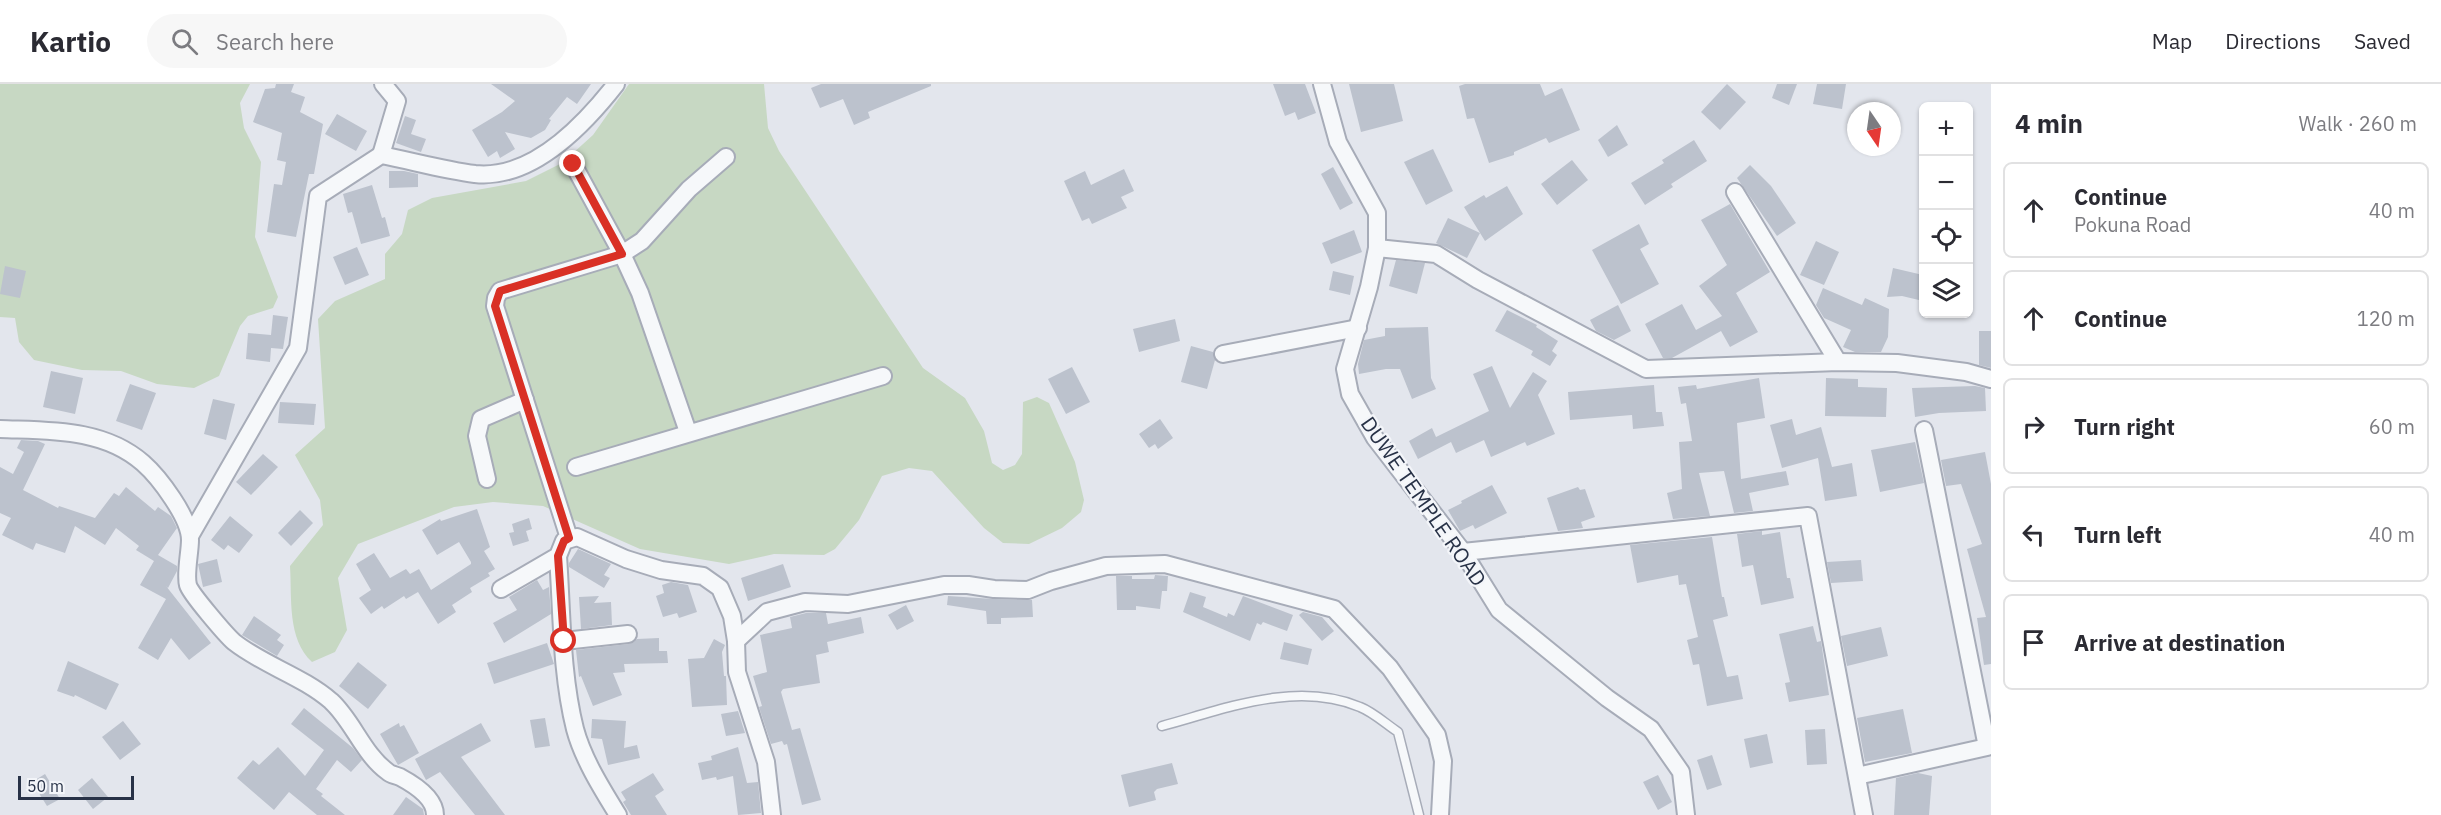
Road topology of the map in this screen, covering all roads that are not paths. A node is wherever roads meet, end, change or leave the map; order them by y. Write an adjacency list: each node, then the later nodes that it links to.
1 (383, 84): 4 (street)
2 (616, 84): 4 (street)
3 (1322, 84): 8 (street, DUWE TEMPLE ROAD)
4 (381, 155): 21 (street)
5 (726, 157): 9 (street)
6 (573, 164): 9 (street)
7 (1735, 192): 12 (street)
8 (1377, 248): 10 (street, DUWE TEMPLE ROAD); 12 (street)
9 (622, 254): 15 (street); 18 (street)
10 (1358, 328): 11 (street); 23 (street, DUWE TEMPLE ROAD)
11 (1222, 354)
12 (1838, 362): 14 (street)
13 (883, 376): 18 (street)
14 (1991, 378)
15 (525, 400): 20 (street); 22 (street)
16 (0, 429): 21 (street)
17 (1924, 430): 30 (street)
18 (687, 432): 19 (street)
19 (576, 467)
20 (487, 479)
21 (190, 536): 31 (street)
22 (569, 538): 24 (street); 28 (street)
23 (1463, 552): 30 (street); 36 (street, DUWE TEMPLE ROAD)
24 (558, 556): 25 (street); 27 (street)
25 (501, 589)
26 (628, 634): 27 (street)
27 (564, 641): 32 (street)
28 (736, 641): 33 (street); 35 (street)
29 (1162, 726): 34 (lane)
30 (1857, 776): 37 (street)
31 (435, 815)
32 (618, 815)
33 (772, 815)
34 (1419, 815)
35 (1440, 815)
36 (1686, 815)
37 (1864, 815)

